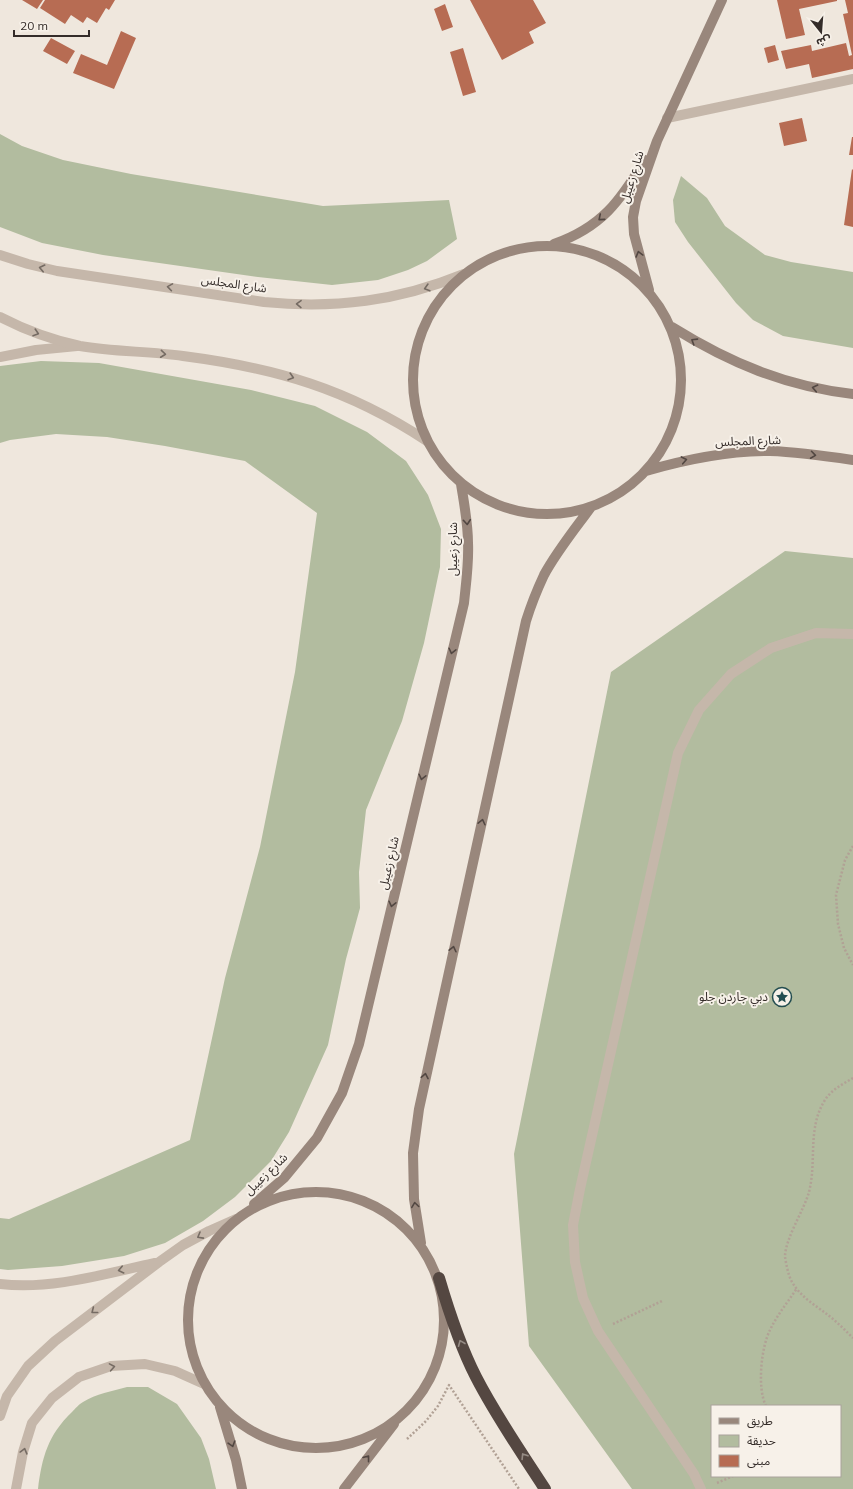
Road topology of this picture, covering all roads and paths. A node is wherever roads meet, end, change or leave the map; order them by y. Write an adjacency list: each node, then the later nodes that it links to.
1 (722, 0): 3 (main road, شارع زعيبل)
2 (853, 79): 3 (street)
3 (667, 118): 4 (main road, شارع زعيبل)
4 (657, 141): 5 (main road, شارع زعيبل, one-way to 5); 8 (main road, شارع زعيبل, one-way to 4)
5 (550, 246): 7 (main road); 8 (main road)
6 (0, 255): 7 (street, شارع المجلس, one-way to 6)
7 (464, 274): 14 (main road)
8 (649, 291): 10 (main road)
9 (0, 317): 11 (street, one-way to 11)
10 (672, 328): 13 (main road, one-way to 10); 16 (main road)
11 (80, 346): 12 (street); 14 (street, one-way to 14)
12 (0, 357)
13 (853, 394)
14 (427, 441): 17 (main road)
15 (853, 460): 16 (main road, شارع المجلس, one-way to 15)
16 (646, 471): 18 (main road)
17 (461, 484): 18 (main road); 23 (main road, شارع زعيبل, one-way to 23)
18 (591, 507): 25 (main road, one-way to 18)
19 (853, 634): 31 (street)
20 (853, 846): 21 (path)
21 (853, 965)
22 (853, 1078): 29 (path)
23 (245, 1212): 24 (main road); 25 (main road)
24 (236, 1219): 26 (street, one-way to 26); 33 (main road)
25 (420, 1243): 27 (main road)
26 (159, 1262): 28 (street, one-way to 28); 36 (street, one-way to 36)
27 (439, 1278): 37 (main road); 43 (highway, one-way to 27)
28 (0, 1284)
29 (797, 1288): 32 (path); 34 (path)
30 (662, 1301): 31 (path)
31 (598, 1331): 44 (street)
32 (853, 1338)
33 (204, 1384): 35 (main road); 39 (street, one-way to 33)
34 (766, 1405)
35 (220, 1407): 37 (main road); 40 (main road, one-way to 40)
36 (0, 1416)
37 (397, 1420): 41 (main road, one-way to 37)
38 (401, 1444): 42 (path)
39 (16, 1489)
40 (242, 1489)
41 (344, 1489)
42 (519, 1489)
43 (545, 1489)
44 (701, 1489)

